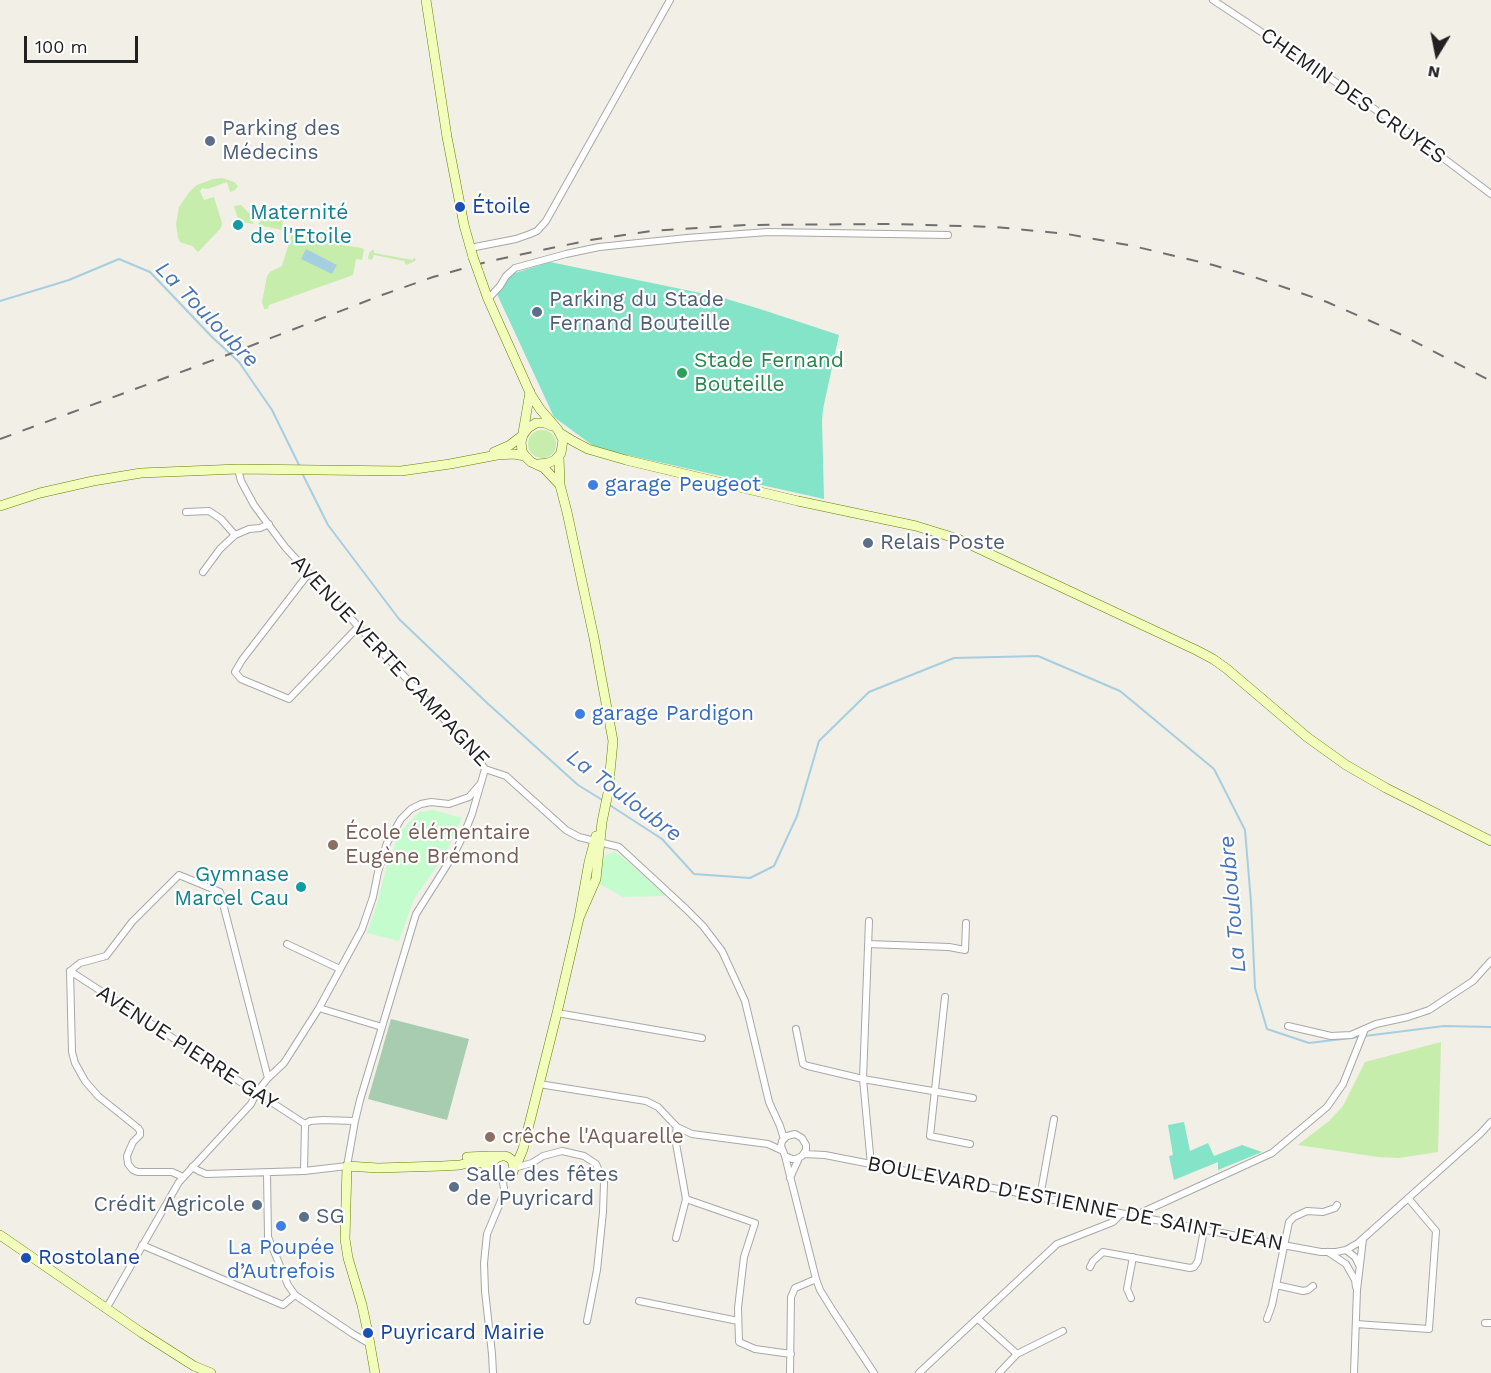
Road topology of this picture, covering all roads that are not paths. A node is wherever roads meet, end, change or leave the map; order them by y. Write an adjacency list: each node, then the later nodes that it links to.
1 (426, 0): 6 (main road)
2 (670, 0): 6 (street)
3 (1213, 0): 4 (street, CHEMIN DES CRUYES)
4 (1491, 194)
5 (948, 235): 7 (street)
6 (472, 253): 7 (main road, bridge)
7 (488, 299): 8 (main road)
8 (530, 393): 9 (main road); 10 (main road)
9 (557, 430): 10 (main road); 11 (main road); 12 (main road)
10 (525, 431): 13 (main road); 14 (main road)
11 (588, 449): 12 (main road); 28 (main road)
12 (560, 455): 15 (main road); 17 (main road)
13 (525, 456): 14 (main road); 15 (main road)
14 (478, 458): 16 (main road)
15 (539, 464): 17 (main road)
16 (238, 469): 18 (main road); 20 (street, AVENUE VERTE CAMPAGNE)
17 (560, 485): 27 (main road)
18 (0, 506)
19 (186, 512): 21 (street)
20 (269, 524): 21 (street); 23 (street, AVENUE VERTE CAMPAGNE)
21 (235, 535): 22 (street)
22 (203, 572)
23 (309, 573): 24 (street, AVENUE VERTE CAMPAGNE); 24 (street)
24 (358, 627): 25 (street, AVENUE VERTE CAMPAGNE)
25 (486, 769): 26 (street); 27 (street, AVENUE VERTE CAMPAGNE)
26 (481, 783): 34 (street); 40 (street)
27 (597, 841): 38 (main road); 54 (street, AVENUE VERTE CAMPAGNE)
28 (1491, 841)
29 (869, 921): 32 (street)
30 (966, 923): 32 (street)
31 (287, 944): 34 (street)
32 (868, 944): 45 (street)
33 (1491, 961): 42 (street)
34 (340, 969): 37 (street)
35 (70, 971): 44 (street); 48 (street, AVENUE PIERRE GAY); 72 (street)
36 (945, 997): 47 (street)
37 (319, 1008): 40 (street); 44 (street)
38 (557, 1013): 43 (street); 46 (main road)
39 (1288, 1026): 42 (street)
40 (381, 1027): 51 (street)
41 (796, 1029): 45 (street)
42 (1365, 1029): 80 (street)
43 (702, 1038)
44 (268, 1078): 48 (street)
45 (862, 1079): 47 (street); 65 (street)
46 (539, 1084): 55 (street); 64 (main road)
47 (935, 1091): 49 (street); 59 (street)
48 (256, 1092): 53 (street, AVENUE PIERRE GAY); 69 (street)
49 (973, 1098)
50 (1054, 1119): 75 (street)
51 (355, 1121): 53 (street); 66 (street)
52 (1491, 1122): 76 (street)
53 (305, 1124): 70 (street)
54 (780, 1125): 56 (street); 57 (street, AVENUE VERTE CAMPAGNE)
55 (677, 1126): 58 (street); 77 (street)
56 (791, 1134): 57 (street); 60 (street)
57 (783, 1140): 58 (street); 61 (street)
58 (768, 1144): 61 (street)
59 (970, 1144)
60 (806, 1145): 62 (street, BOULEVARD D'ESTIENNE DE SAINT-JEAN); 63 (street)
61 (783, 1153): 63 (street); 74 (street)
62 (822, 1155): 63 (street, BOULEVARD D'ESTIENNE DE SAINT-JEAN); 65 (street, BOULEVARD D'ESTIENNE DE SAINT-JEAN)
63 (801, 1156): 74 (street)
64 (509, 1161): 67 (main road); 68 (main road); 73 (main road); 103 (street)
65 (871, 1165): 75 (street, BOULEVARD D'ESTIENNE DE SAINT-JEAN)
66 (347, 1166): 67 (main road); 70 (street); 107 (main road)
67 (452, 1166): 68 (main road)
68 (491, 1166): 73 (main road)
69 (192, 1167): 71 (street); 72 (street)
70 (304, 1171): 71 (street)
71 (267, 1173): 97 (street)
72 (183, 1177): 85 (street)
73 (502, 1178): 114 (street)
74 (790, 1178): 93 (street)
75 (1040, 1197): 79 (street, BOULEVARD D'ESTIENNE DE SAINT-JEAN)
76 (1408, 1198): 84 (street); 105 (street)
77 (686, 1199): 83 (street); 104 (street)
78 (1337, 1205): 86 (street)
79 (1121, 1214): 80 (street, BOULEVARD D'ESTIENNE DE SAINT-JEAN); 101 (street)
80 (1134, 1216): 81 (street, BOULEVARD D'ESTIENNE DE SAINT-JEAN)
81 (1204, 1230): 86 (street, BOULEVARD D'ESTIENNE DE SAINT-JEAN); 89 (street)
82 (0, 1235): 100 (main road)
83 (676, 1238)
84 (1364, 1238): 87 (street); 91 (street)
85 (142, 1245): 97 (street); 100 (street)
86 (1283, 1245): 88 (street, BOULEVARD D'ESTIENNE DE SAINT-JEAN); 94 (street)
87 (1346, 1250): 88 (street); 90 (street); 91 (street)
88 (1328, 1252): 90 (street)
89 (1134, 1257): 92 (street); 98 (street)
90 (1346, 1264): 96 (street)
91 (1360, 1265): 96 (street)
92 (1090, 1267)
93 (816, 1279): 108 (street); 116 (street)
94 (1276, 1285): 95 (street); 102 (street)
95 (1313, 1286)
96 (1357, 1290): 105 (street)
97 (295, 1295): 107 (street)
98 (1131, 1298)
99 (639, 1301): 104 (street)
100 (106, 1309): 111 (main road)
101 (978, 1319): 109 (street); 117 (street)
102 (1268, 1319)
103 (586, 1321)
104 (738, 1321): 108 (street)
105 (1356, 1324): 119 (street)
106 (1063, 1331): 109 (street)
107 (370, 1344): 110 (main road)
108 (790, 1354): 115 (street)
109 (1017, 1354): 118 (street)
110 (372, 1362): 112 (main road); 113 (main road)
111 (211, 1373)
112 (368, 1373)
113 (375, 1373)
114 (493, 1373)
115 (790, 1373)
116 (874, 1373)
117 (919, 1373)
118 (999, 1373)
119 (1354, 1373)

